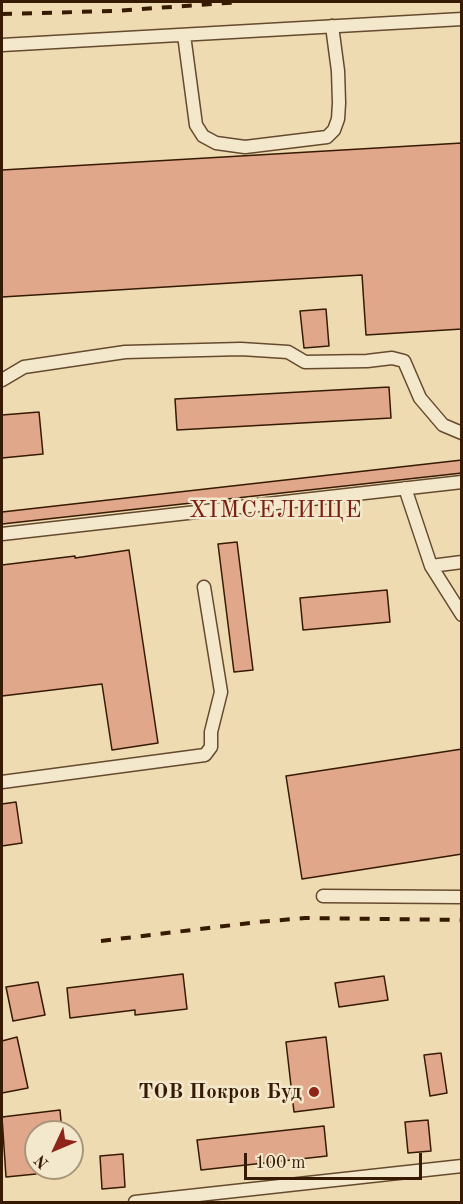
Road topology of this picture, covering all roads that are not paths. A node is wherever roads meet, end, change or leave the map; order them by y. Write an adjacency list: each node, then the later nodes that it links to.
1 (462, 19): 2 (street)
2 (332, 26): 3 (street); 3 (street)
3 (184, 35): 4 (street)
4 (2, 45)
5 (2, 380): 6 (street)
6 (462, 433)
7 (462, 482): 8 (street)
8 (405, 488): 9 (street); 11 (street)
9 (2, 534)
10 (462, 562): 11 (street)
11 (431, 566): 13 (street)
12 (204, 587): 14 (street)
13 (462, 615)
14 (2, 782)
15 (323, 896): 16 (street)
16 (462, 897)
17 (462, 1166): 18 (street)
18 (135, 1203)

